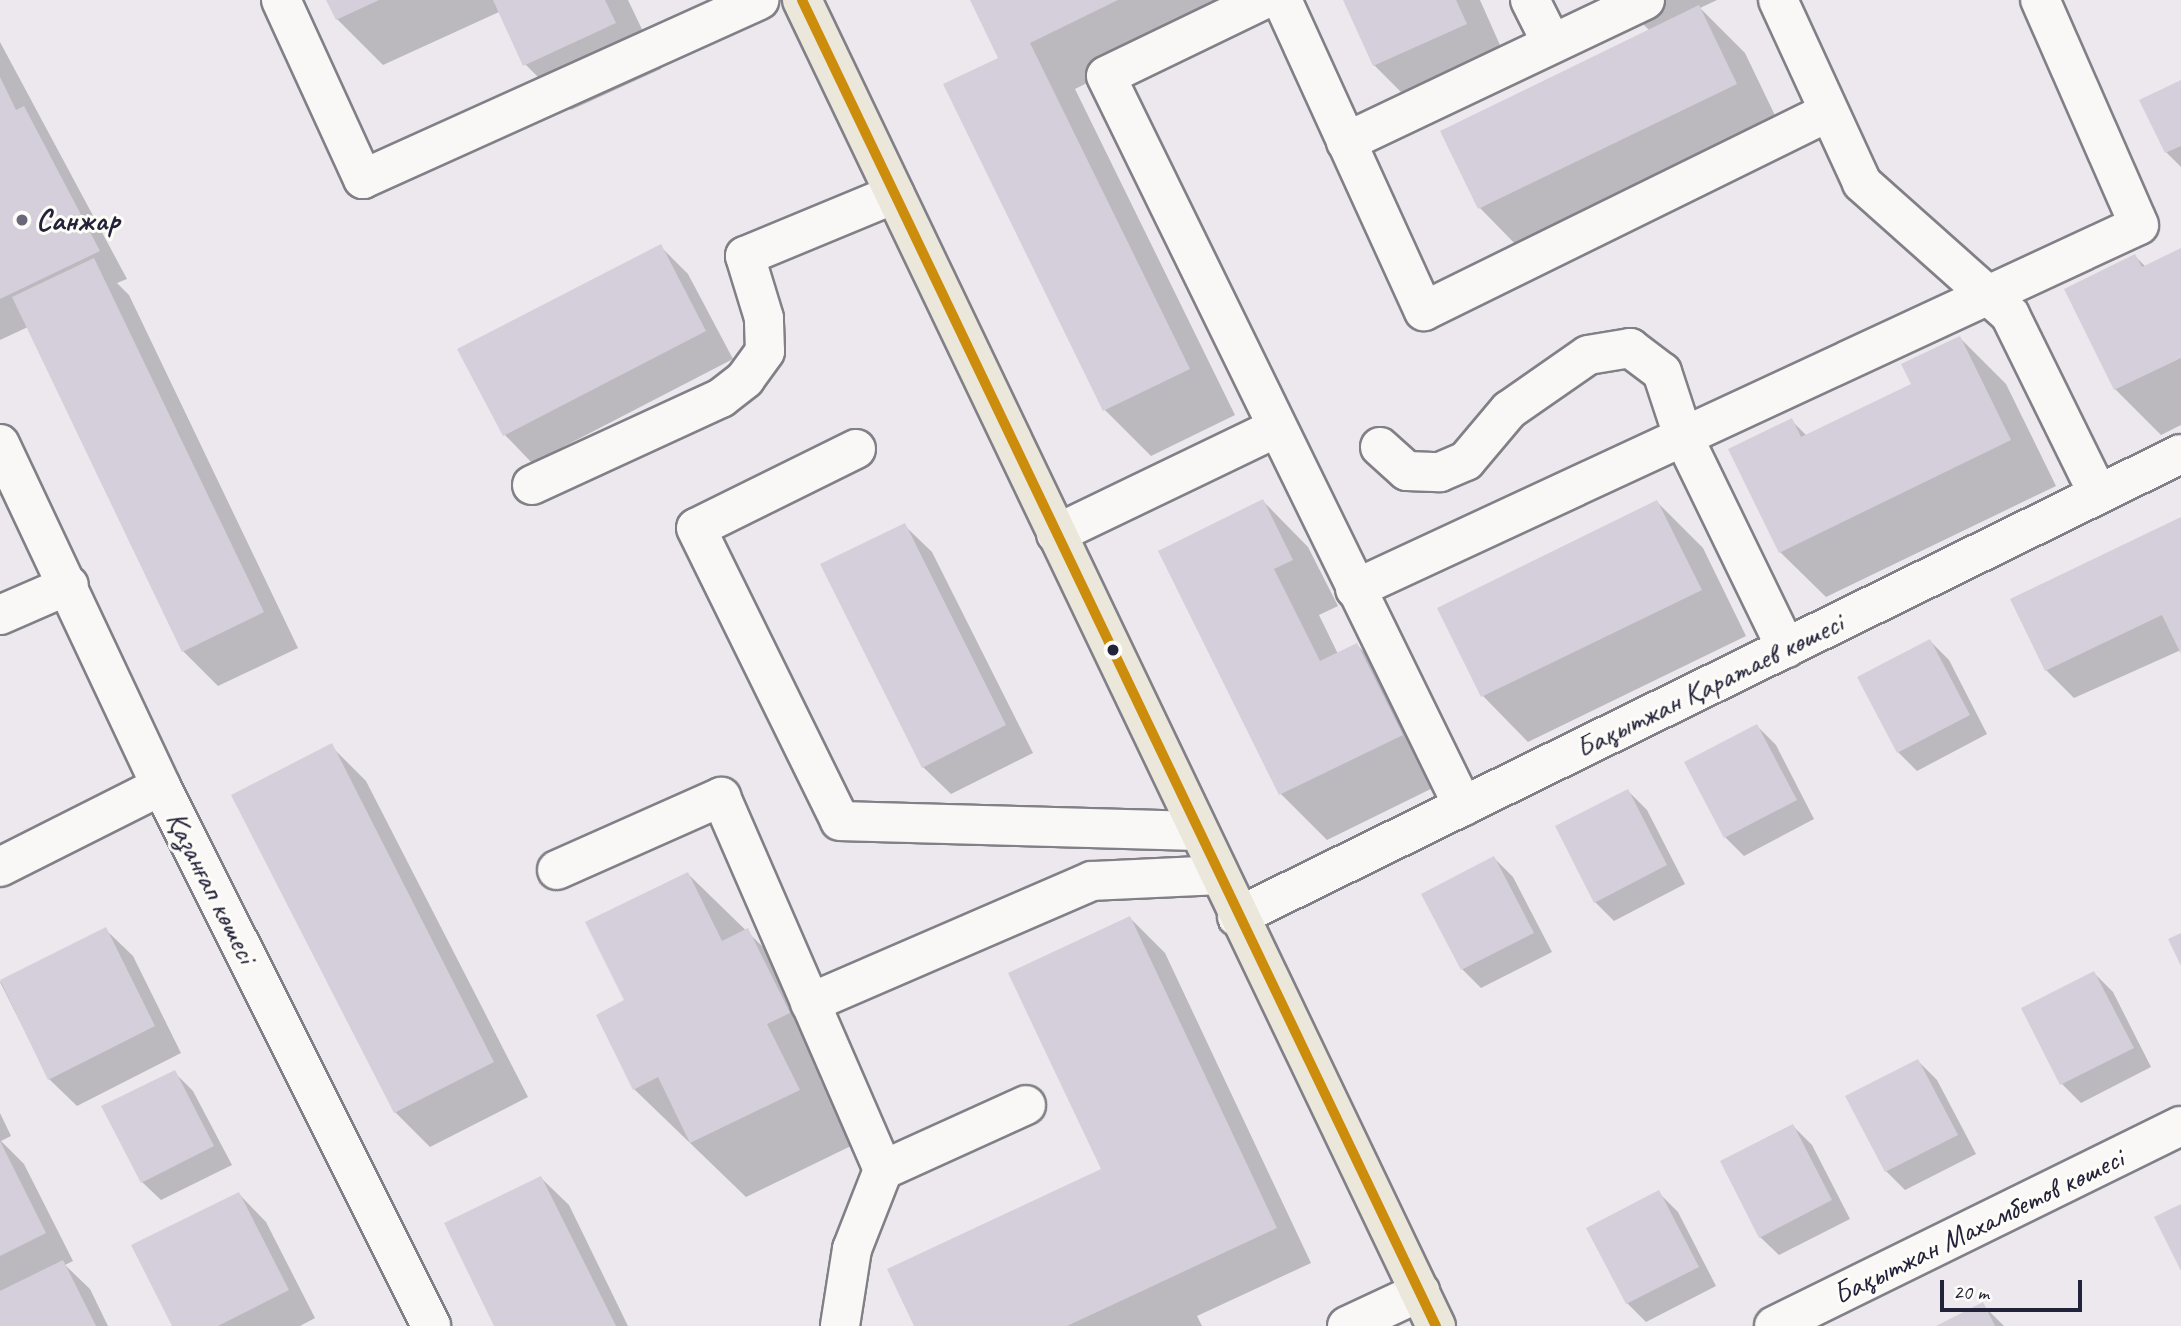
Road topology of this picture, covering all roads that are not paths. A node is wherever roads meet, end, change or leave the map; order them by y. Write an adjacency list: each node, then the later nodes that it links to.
1 (281, 0): 2 (street)
2 (760, 0)
3 (802, 0): 13 (main road)
4 (1263, 0): 15 (street)
5 (1282, 0): 12 (street)
6 (1530, 0): 10 (street)
7 (1645, 0): 10 (street)
8 (1778, 0): 11 (street)
9 (2040, 0): 14 (street)
10 (1552, 44): 12 (street)
11 (1829, 112): 12 (street); 14 (street)
12 (1346, 142)
13 (895, 194): 21 (street); 23 (main road)
14 (1986, 294): 16 (street); 22 (street)
15 (1276, 428): 23 (street); 25 (street)
16 (1684, 436): 18 (street); 25 (street); 27 (street)
17 (0, 444): 24 (street, Қазанғап көшесі)
18 (1380, 447)
19 (856, 449): 30 (street)
20 (2181, 454): 22 (street, Бақытжан Қаратаев көшесі)
21 (532, 485)
22 (2098, 494): 27 (street, Бақытжан Қаратаев көшесі)
23 (1056, 534): 30 (main road)
24 (69, 585): 26 (street); 28 (street, Қазанғап көшесі)
25 (1355, 589): 29 (street)
26 (0, 615)
27 (1786, 648): 29 (street, Бақытжан Қаратаев көшесі)
28 (161, 786): 31 (street); 40 (street, Қазанғап көшесі)
29 (1463, 806): 34 (street, Бақытжан Қаратаев көшесі)
30 (1196, 831): 33 (main road)
31 (0, 866)
32 (556, 870): 35 (street)
33 (1218, 876): 34 (main road); 35 (street)
34 (1237, 917): 39 (main road)
35 (810, 1003): 38 (street)
36 (1026, 1105): 38 (street)
37 (2181, 1126): 44 (street, Бақытжан Махамбетов көшесі)
38 (883, 1170): 41 (street)
39 (1420, 1292): 42 (street); 43 (main road)
40 (431, 1326)
41 (840, 1326)
42 (1347, 1326)
43 (1436, 1326)
44 (1774, 1326)

